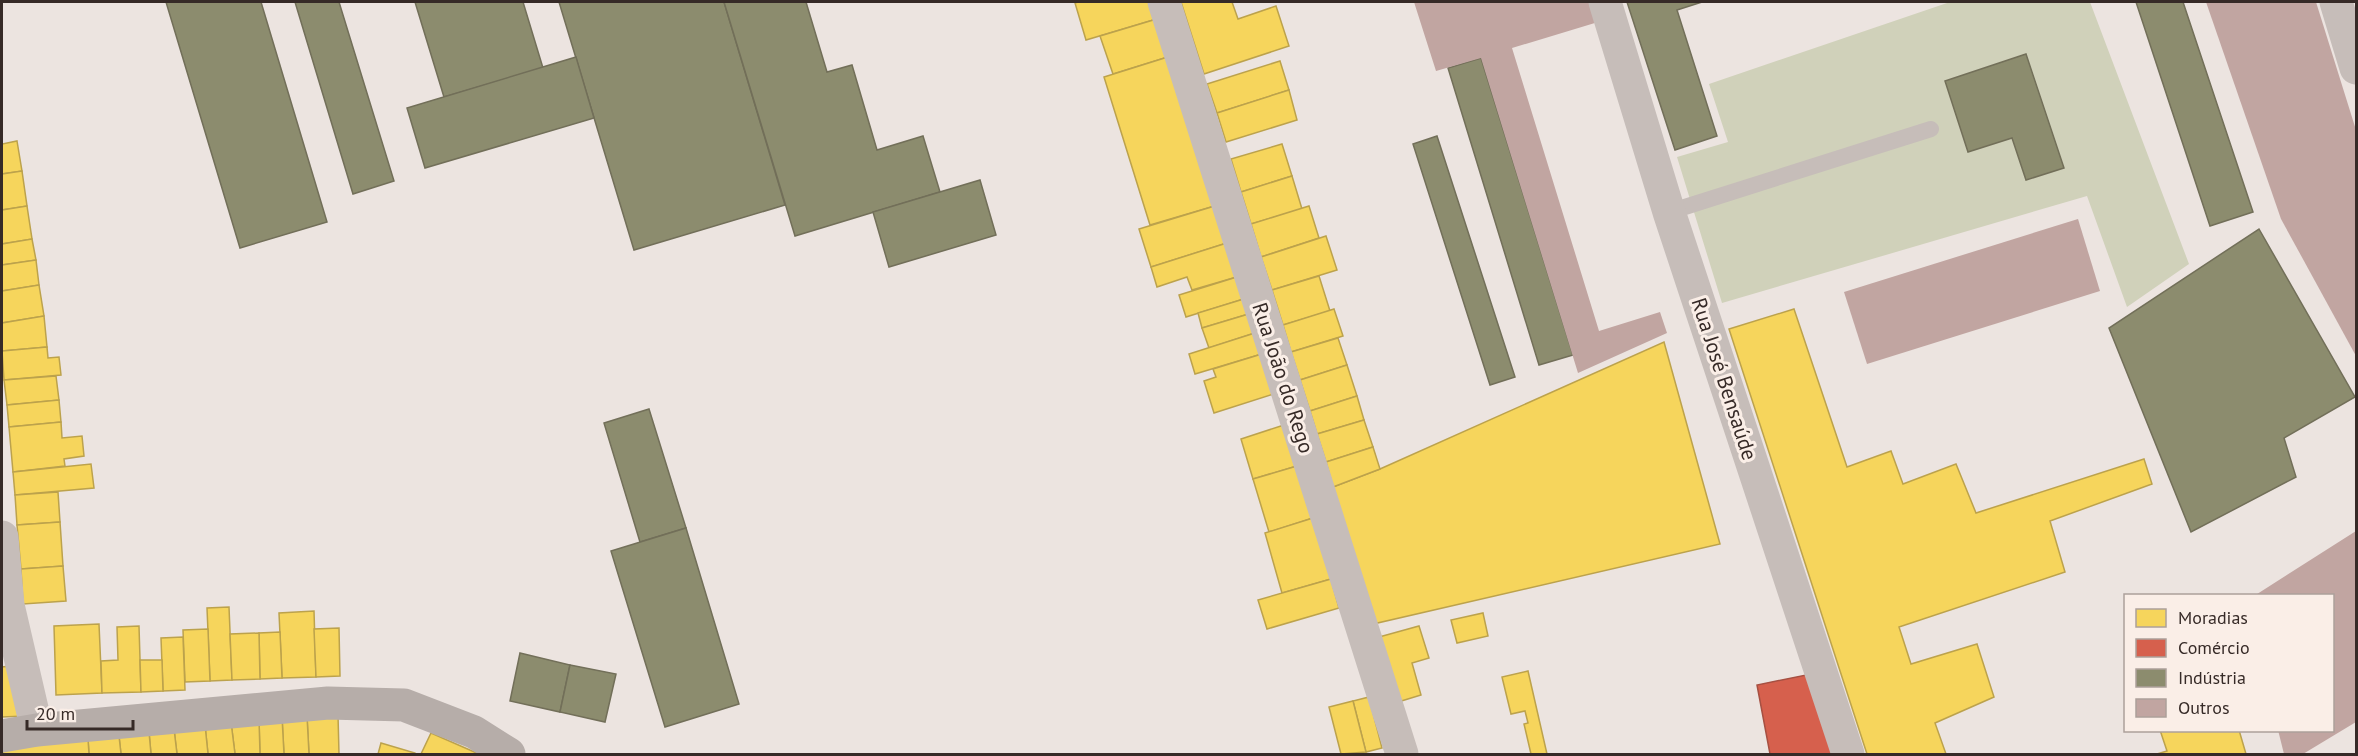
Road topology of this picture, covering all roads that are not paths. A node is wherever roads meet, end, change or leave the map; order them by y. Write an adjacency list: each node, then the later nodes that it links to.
1 (1164, 2): 11 (street, Rua João do Rego)
2 (1605, 2): 6 (street, Rua José Bensaúde)
3 (2336, 2): 4 (street)
4 (2356, 68)
5 (1931, 129): 6 (lane)
6 (1669, 212): 12 (street, Rua José Bensaúde)
7 (2, 537): 8 (street)
8 (37, 730): 9 (main road); 10 (main road)
9 (2, 736)
10 (509, 754)
11 (1402, 754)
12 (1848, 754)

